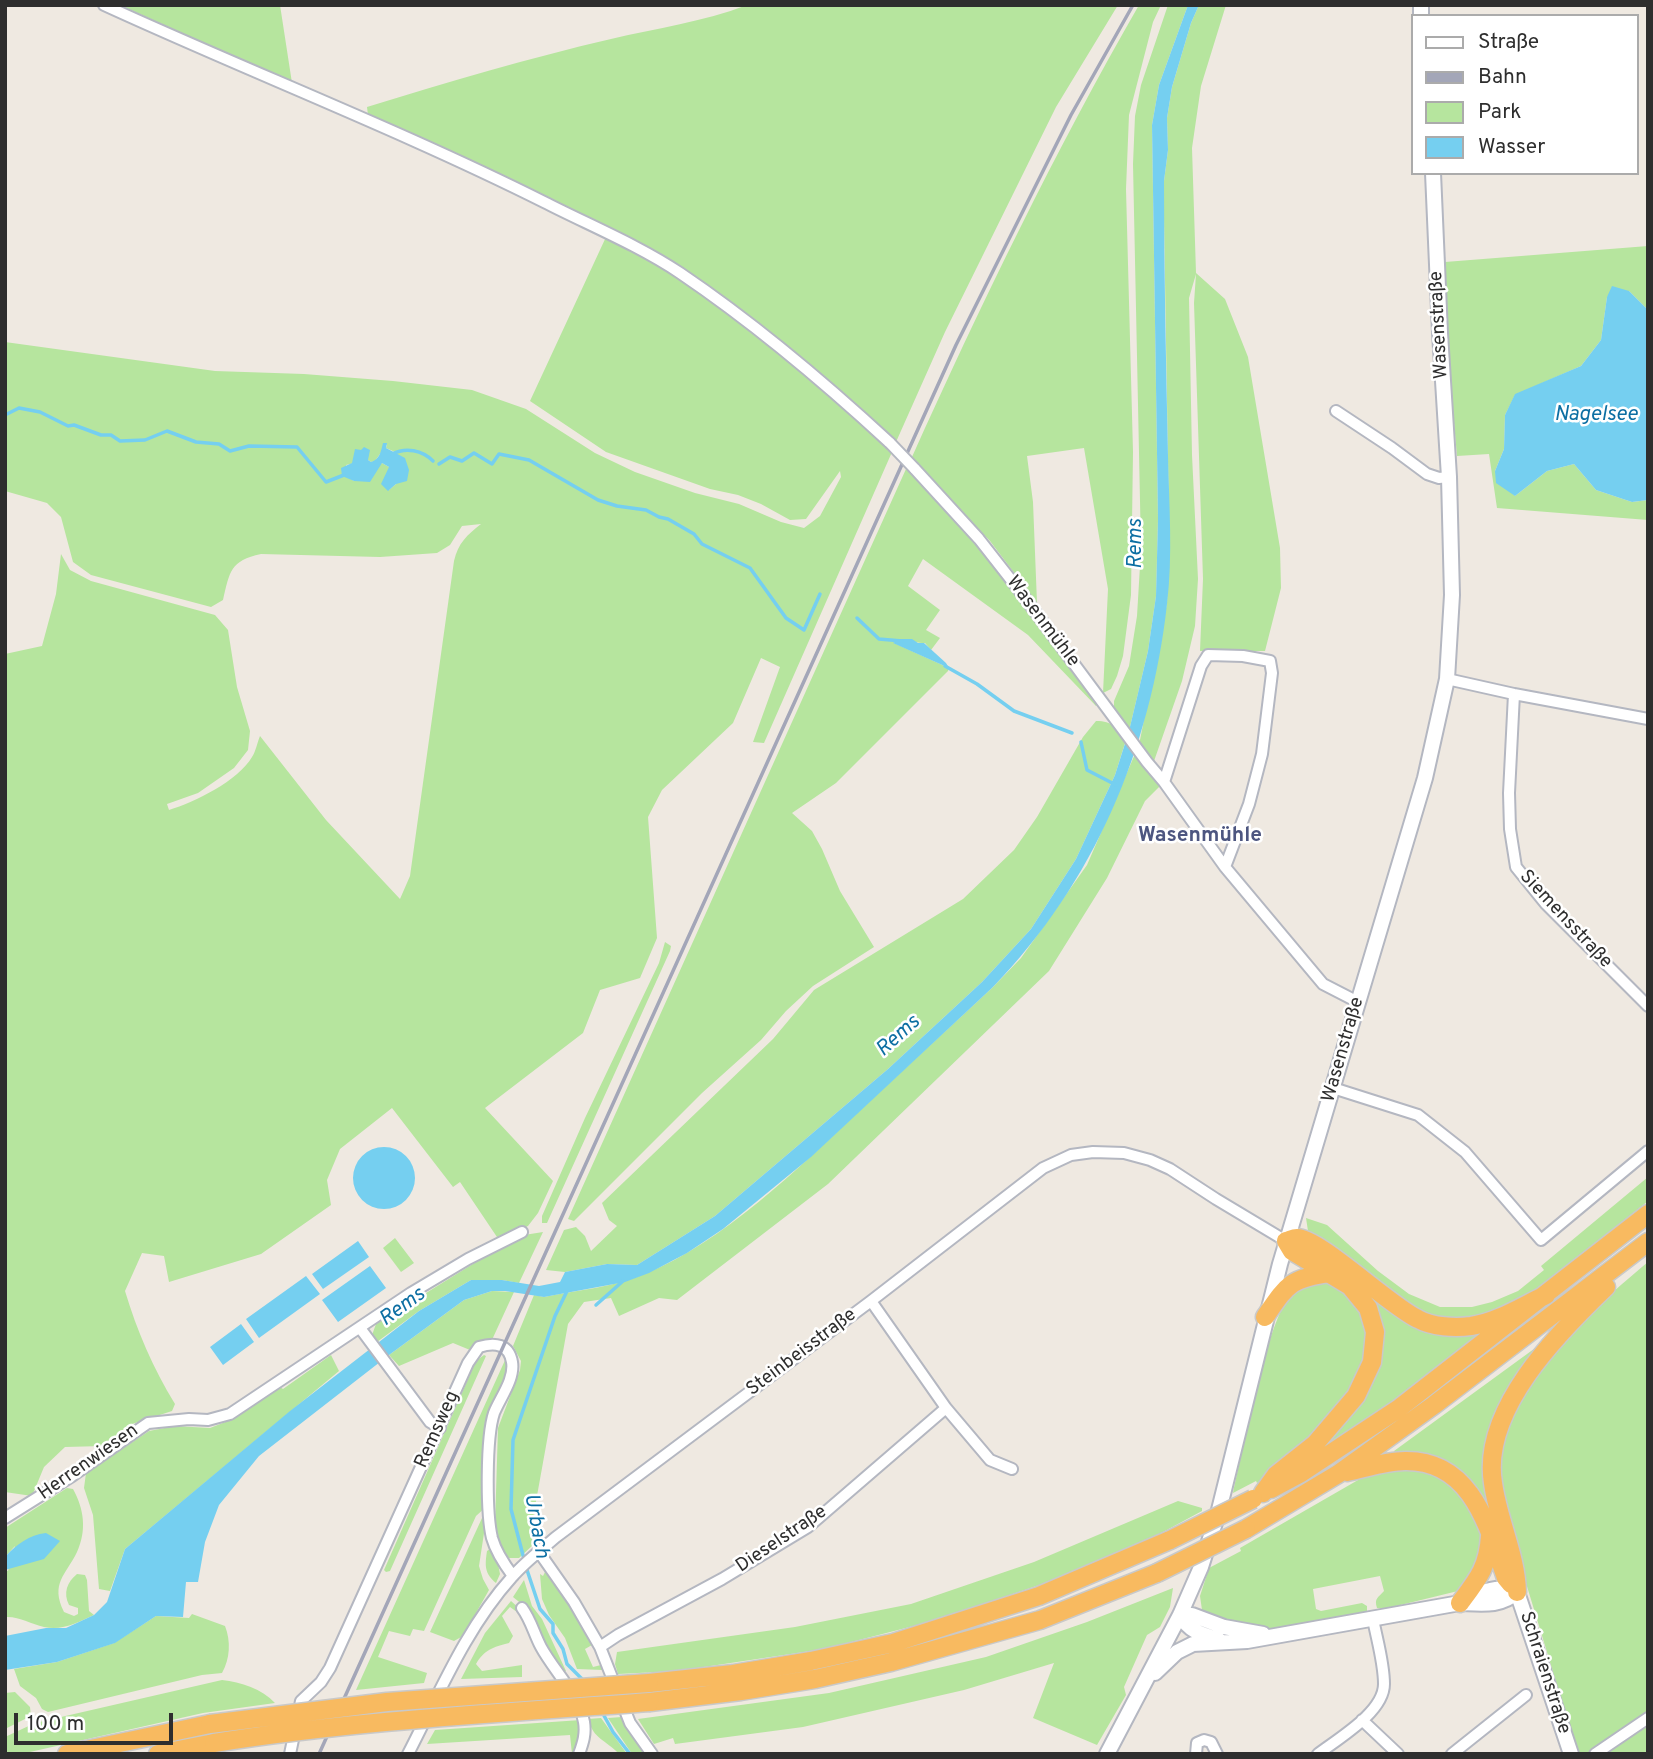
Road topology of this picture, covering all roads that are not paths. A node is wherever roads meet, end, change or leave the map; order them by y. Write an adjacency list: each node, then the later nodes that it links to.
1 (104, 5): 8 (street, Wasenmühle, bridge)
2 (1433, 175): 4 (street, Wasenstraße)
3 (1336, 411): 4 (street)
4 (1449, 477): 5 (street, Wasenstraße)
5 (1447, 679): 6 (street); 10 (street, Wasenstraße)
6 (1514, 694): 7 (street); 11 (street, Siemensstraße)
7 (1648, 719)
8 (1164, 782): 9 (street, Wasenmühle); 9 (street)
9 (1225, 867): 10 (street, Wasenmühle)
10 (1358, 1002): 12 (street, Wasenstraße)
11 (1648, 1006)
12 (1333, 1088): 13 (street); 16 (street, Wasenstraße)
13 (1648, 1152)
14 (1648, 1214): 20 (highway)
15 (522, 1232): 23 (street, Herrenwiesen)
16 (1286, 1241): 19 (highway); 20 (highway); 21 (street, Steinbeisstraße); 22 (street, Wasenstraße)
17 (1648, 1242): 18 (highway)
18 (1626, 1260): 27 (highway); 33 (highway)
19 (1330, 1273): 22 (highway); 28 (highway)
20 (1546, 1295): 28 (highway)
21 (872, 1301): 24 (street); 31 (street, Steinbeisstraße)
22 (1265, 1317): 36 (street, Wasenstraße)
23 (360, 1328): 25 (street); 29 (street, Herrenwiesen)
24 (946, 1408): 26 (street); 40 (street, Dieselstraße)
25 (440, 1428): 32 (street, Remsweg); 47 (street, Remsweg)
26 (1012, 1469)
27 (1338, 1475): 30 (highway); 46 (highway, bridge)
28 (1258, 1496): 45 (highway, bridge)
29 (5, 1518)
30 (1490, 1533): 33 (highway); 34 (highway)
31 (536, 1554): 32 (street, Steinbeisstraße); 40 (street)
32 (515, 1574): 48 (street, Steinbeisstraße)
33 (1517, 1592): 34 (street); 57 (street, Schraienstraße)
34 (1460, 1603): 37 (street)
35 (522, 1608): 49 (street)
36 (1180, 1615): 38 (street); 39 (street); 41 (street, Wasenstraße)
37 (1373, 1619): 38 (street); 44 (street)
38 (1277, 1636): 39 (street)
39 (1223, 1641): 41 (street)
40 (600, 1647): 50 (street)
41 (1141, 1691): 51 (street)
42 (1526, 1695): 56 (street)
43 (1648, 1718): 58 (street)
44 (1362, 1720): 54 (street); 55 (street)
45 (67, 1754)
46 (158, 1754)
47 (290, 1754)
48 (408, 1754)
49 (579, 1754)
50 (652, 1754)
51 (1107, 1754)
52 (1196, 1754): 53 (street)
53 (1217, 1754)
54 (1318, 1754)
55 (1398, 1754)
56 (1452, 1754)
57 (1571, 1754)
58 (1595, 1754)

